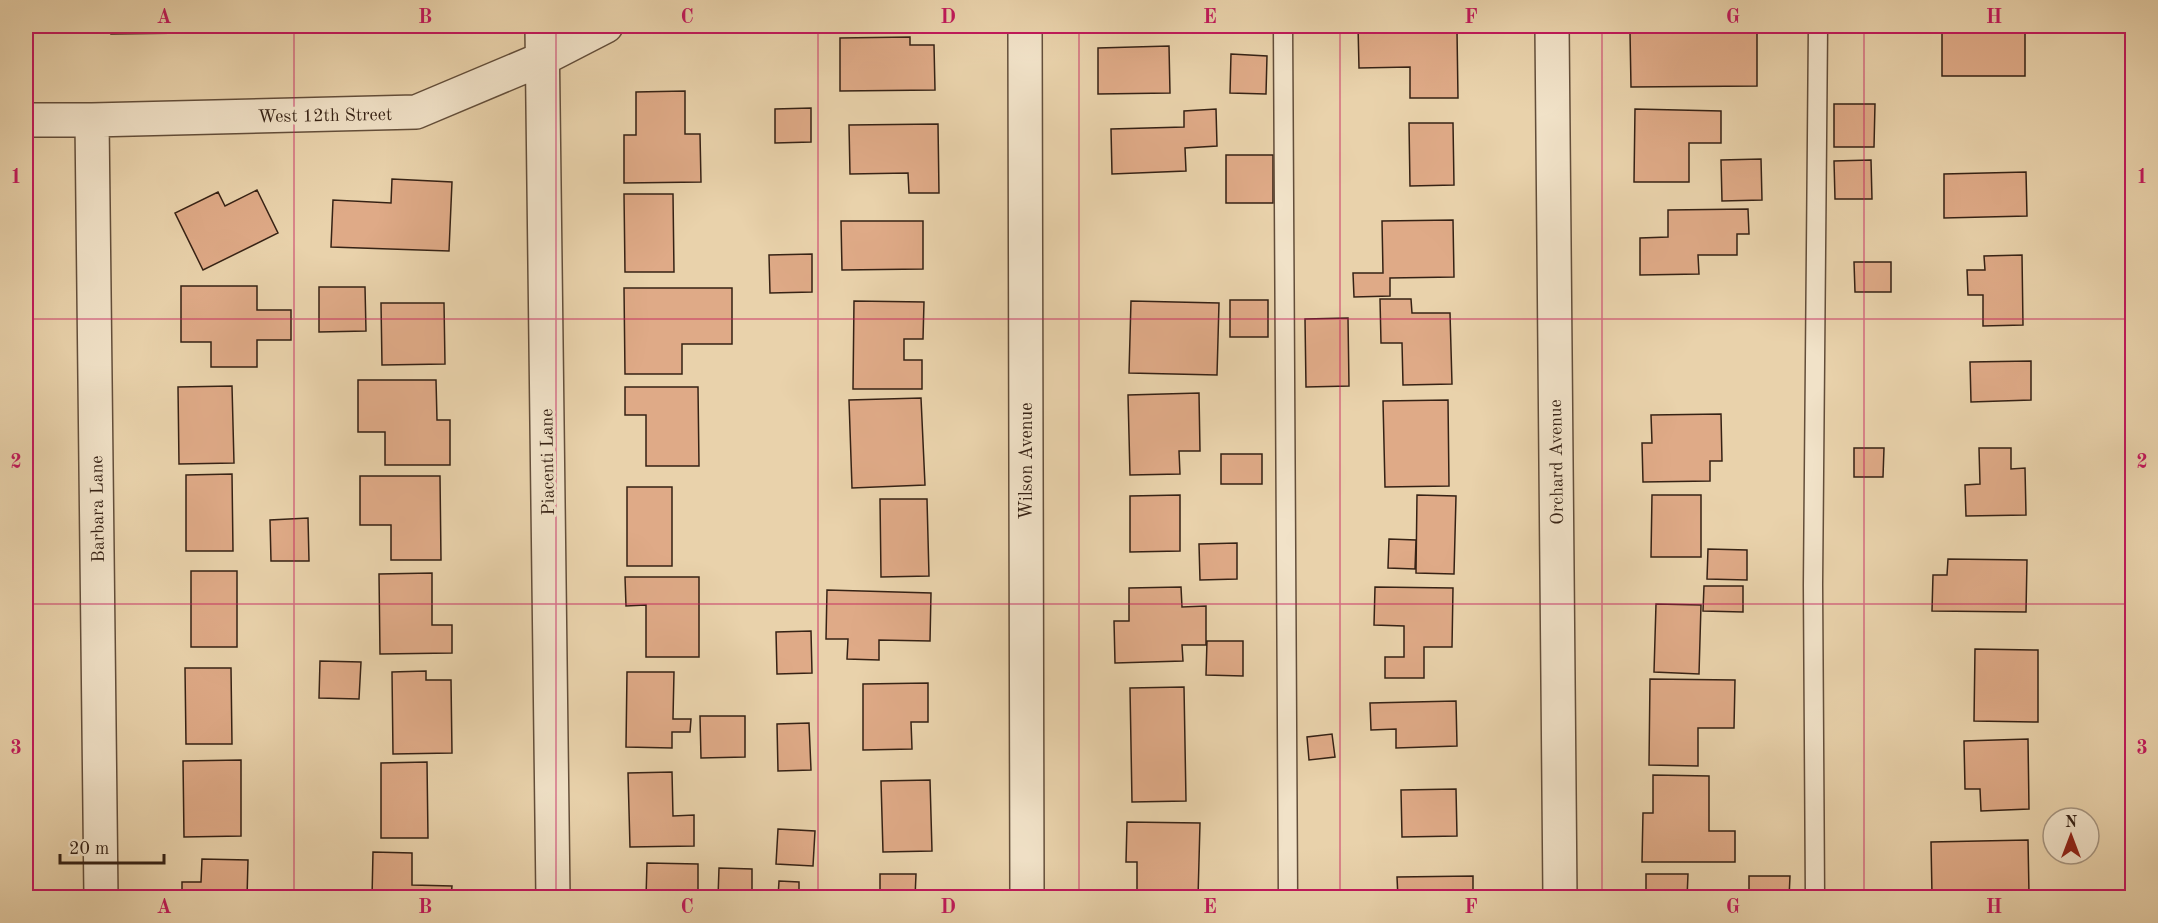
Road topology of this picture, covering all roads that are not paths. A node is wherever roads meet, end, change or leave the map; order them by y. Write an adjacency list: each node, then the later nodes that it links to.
1 (542, 26): 7 (street, Piacenti Lane)
2 (606, 26): 7 (street, West 12th Street)
3 (1025, 26): 12 (street, Wilson Avenue)
4 (1282, 26): 13 (lane)
5 (1552, 26): 14 (street, Orchard Avenue)
6 (1818, 26): 15 (lane)
7 (542, 58): 9 (street, West 12th Street); 11 (street, Piacenti Lane)
8 (26, 120): 9 (street, West 12th Street)
9 (92, 120): 10 (street, Barbara Lane)
10 (102, 897)
11 (552, 897)
12 (1027, 897)
13 (1288, 897)
14 (1560, 897)
15 (1815, 897)

